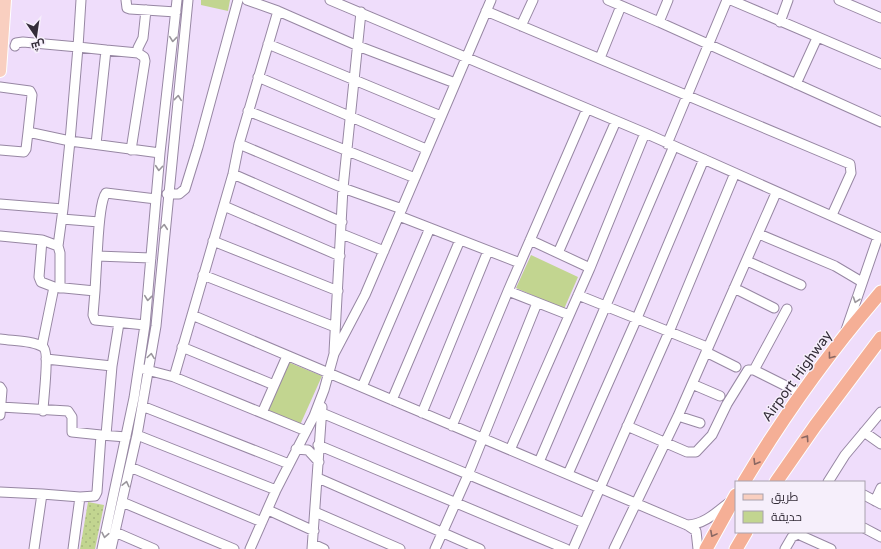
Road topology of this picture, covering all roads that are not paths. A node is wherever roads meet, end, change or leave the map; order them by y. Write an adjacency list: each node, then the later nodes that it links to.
1 (5, 0): 33 (main road)
2 (81, 0): 32 (street)
3 (126, 0): 18 (street)
4 (177, 0): 21 (street)
5 (188, 0): 40 (street)
6 (238, 0): 71 (street)
7 (247, 0): 19 (street)
8 (330, 0): 22 (street)
9 (491, 0): 20 (street)
10 (533, 0): 26 (street)
11 (608, 0): 17 (street)
12 (668, 0): 24 (street)
13 (727, 0): 29 (street)
14 (731, 0): 25 (street)
15 (788, 0): 25 (street)
16 (839, 0): 23 (street)
17 (621, 6): 24 (street); 37 (street)
18 (146, 10): 21 (street); 35 (street)
19 (278, 11): 28 (street); 31 (street)
20 (486, 11): 26 (street); 36 (street)
21 (176, 12): 39 (street, one-way to 39)
22 (361, 12): 31 (street); 36 (street)
23 (881, 18)
24 (659, 22): 29 (street)
25 (780, 22): 27 (street)
26 (521, 26): 37 (street)
27 (817, 38): 38 (street); 45 (street)
28 (268, 44): 42 (street); 43 (street)
29 (708, 44): 45 (street); 47 (street)
30 (15, 46): 32 (street)
31 (358, 46): 43 (street); 44 (street)
32 (78, 47): 34 (street); 56 (street)
33 (1, 50): 41 (main road)
34 (106, 50): 35 (street); 57 (street)
35 (138, 53): 62 (street)
36 (466, 57): 44 (street); 48 (street)
37 (600, 58): 47 (street)
38 (881, 64)
39 (170, 68): 40 (street); 64 (street)
40 (181, 68): 71 (street, one-way to 40)
41 (0, 71)
42 (258, 77): 49 (street); 50 (street)
43 (354, 81): 50 (street); 51 (street)
44 (455, 83): 51 (street)
45 (796, 84): 53 (street)
46 (0, 87): 54 (street)
47 (687, 94): 59 (street); 77 (street)
48 (587, 109): 52 (street); 88 (street)
49 (248, 111): 58 (street); 63 (street)
50 (350, 116): 60 (street); 63 (street)
51 (441, 116): 60 (street)
52 (616, 121): 55 (street); 93 (street)
53 (881, 122)
54 (28, 132): 56 (street); 61 (street)
55 (645, 133): 59 (street); 99 (street)
56 (70, 141): 57 (street); 75 (street)
57 (96, 144): 62 (street)
58 (239, 144): 67 (street); 69 (street)
59 (670, 145): 65 (street); 111 (street)
60 (426, 149): 68 (street)
61 (0, 150)
62 (131, 150): 64 (street)
63 (346, 152): 68 (street); 69 (street)
64 (160, 153): 72 (street, one-way to 72)
65 (704, 159): 66 (street); 116 (street)
66 (735, 173): 70 (street); 120 (street)
67 (233, 174): 74 (street); 80 (street)
68 (415, 178): 76 (street)
69 (343, 188): 76 (street); 80 (street)
70 (776, 193): 77 (street); 83 (street)
71 (167, 194): 134 (street, one-way to 71)
72 (156, 199): 79 (street); 96 (street)
73 (0, 204): 75 (street)
74 (224, 206): 89 (street); 95 (street)
75 (63, 209): 78 (street)
76 (400, 212): 81 (street); 91 (street)
77 (832, 215): 85 (street)
78 (62, 219): 79 (street); 90 (street)
79 (99, 222): 94 (street)
80 (342, 222): 82 (street)
81 (430, 228): 87 (street); 140 (street)
82 (342, 234): 91 (street); 95 (street)
83 (759, 234): 97 (street); 101 (street)
84 (0, 236): 86 (street)
85 (879, 238): 101 (street)
86 (42, 240): 90 (street); 103 (street)
87 (460, 240): 92 (street); 144 (street)
88 (530, 240): 93 (street); 98 (street)
89 (213, 241): 100 (street); 106 (street)
90 (58, 246): 103 (street)
91 (384, 251): 127 (street)
92 (488, 251): 98 (street); 151 (street)
93 (558, 253): 99 (street)
94 (97, 256): 96 (street); 105 (street)
95 (340, 256): 106 (street)
96 (151, 258): 118 (street, one-way to 118)
97 (747, 261): 102 (street); 104 (street)
98 (520, 263): 107 (street)
99 (590, 268): 109 (street)
100 (203, 275): 114 (street); 119 (street)
101 (862, 282): 123 (street, one-way to 123)
102 (801, 285)
103 (57, 287): 105 (street); 124 (street)
104 (734, 288): 112 (street); 126 (street)
105 (95, 291): 117 (street)
106 (338, 291): 119 (street)
107 (508, 291): 110 (street); 154 (street)
108 (881, 292): 123 (highway, Airport Highway)
109 (578, 294): 111 (street); 115 (street)
110 (537, 303): 115 (street); 161 (street)
111 (606, 306): 116 (street); 167 (street)
112 (774, 308)
113 (786, 309): 133 (street)
114 (192, 316): 125 (street); 128 (street)
115 (569, 316): 166 (street)
116 (637, 318): 120 (street); 171 (street)
117 (119, 323): 118 (street); 130 (street)
118 (145, 325): 132 (street)
119 (335, 327): 127 (street)
120 (669, 332): 126 (street); 155 (street)
121 (881, 337): 175 (highway, one-way to 121)
122 (0, 339): 124 (street)
123 (842, 341): 142 (highway, Airport Highway, one-way to 142)
124 (42, 346): 129 (street)
125 (182, 347): 136 (street); 138 (street)
126 (707, 350): 131 (street); 137 (street)
127 (334, 354): 135 (street)
128 (287, 356): 135 (street); 138 (street)
129 (46, 359): 130 (street); 147 (street)
130 (112, 366): 158 (street)
131 (736, 367)
132 (139, 368): 134 (street); 160 (street)
133 (754, 370): 142 (street); 162 (street)
134 (149, 371): 136 (street); 145 (street)
135 (329, 374): 140 (street); 141 (street)
136 (174, 377): 149 (street)
137 (692, 384): 143 (street); 152 (street)
138 (274, 385): 149 (street)
139 (0, 387): 146 (street)
140 (362, 387): 144 (street)
141 (324, 390): 150 (street); 156 (street)
142 (802, 394): 174 (highway, Airport Highway, one-way to 174)
143 (720, 396)
144 (392, 400): 151 (street)
145 (142, 406): 159 (street); 169 (street)
146 (0, 411): 147 (street)
147 (43, 411): 158 (street)
148 (881, 412): 157 (street)
149 (262, 413): 156 (street)
150 (322, 413): 164 (street); 172 (street)
151 (422, 413): 154 (street)
152 (678, 416): 153 (street); 162 (street)
153 (700, 423)
154 (452, 426): 161 (street)
155 (627, 426): 162 (street); 177 (street)
156 (306, 431): 165 (street)
157 (864, 432): 163 (street); 176 (street)
158 (104, 435): 160 (street); 183 (street)
159 (137, 435): 170 (street); 179 (street)
160 (126, 437): 205 (street, one-way to 205)
161 (481, 438): 166 (street); 172 (street)
162 (664, 443): 188 (street)
163 (881, 444)
164 (318, 445): 168 (street); 187 (street)
165 (296, 448): 168 (street); 169 (street)
166 (510, 450): 167 (street)
167 (538, 462): 171 (street)
168 (319, 463): 173 (street)
169 (289, 464): 179 (street)
170 (130, 467): 185 (street, one-way to 170); 191 (street)
171 (568, 474): 177 (street)
172 (468, 475): 187 (street); 192 (street)
173 (318, 478): 190 (street); 199 (street)
174 (745, 481)
175 (777, 481)
176 (832, 481)
177 (599, 488): 188 (street); 192 (street)
178 (881, 488): 186 (street)
179 (276, 490): 189 (street)
180 (0, 492): 181 (street)
181 (42, 494): 183 (street); 203 (street)
182 (865, 496): 186 (street)
183 (80, 497): 204 (street)
184 (734, 497): 193 (street); 218 (highway, one-way to 218)
185 (122, 502): 196 (street); 208 (street)
186 (878, 502)
187 (455, 503): 199 (street); 214 (street)
188 (636, 503): 193 (street); 216 (street)
189 (268, 510): 191 (street); 195 (street)
190 (315, 512): 195 (street); 211 (street)
191 (262, 522): 209 (street)
192 (584, 523): 215 (street)
193 (687, 525): 217 (street)
194 (865, 529): 200 (street)
195 (314, 531): 201 (street)
196 (115, 532): 206 (street); 207 (street)
197 (746, 533): 202 (highway)
198 (800, 533): 219 (street); 220 (street)
199 (443, 534): 212 (street); 213 (street)
200 (881, 537)
201 (312, 547): 210 (street)
202 (739, 548)
203 (34, 549)
204 (73, 549)
205 (102, 549)
206 (111, 549)
207 (154, 549)
208 (234, 549)
209 (250, 549)
210 (324, 549)
211 (400, 549)
212 (435, 549)
213 (480, 549)
214 (566, 549)
215 (573, 549)
216 (614, 549)
217 (698, 549)
218 (706, 549)
219 (785, 549)
220 (831, 549)

